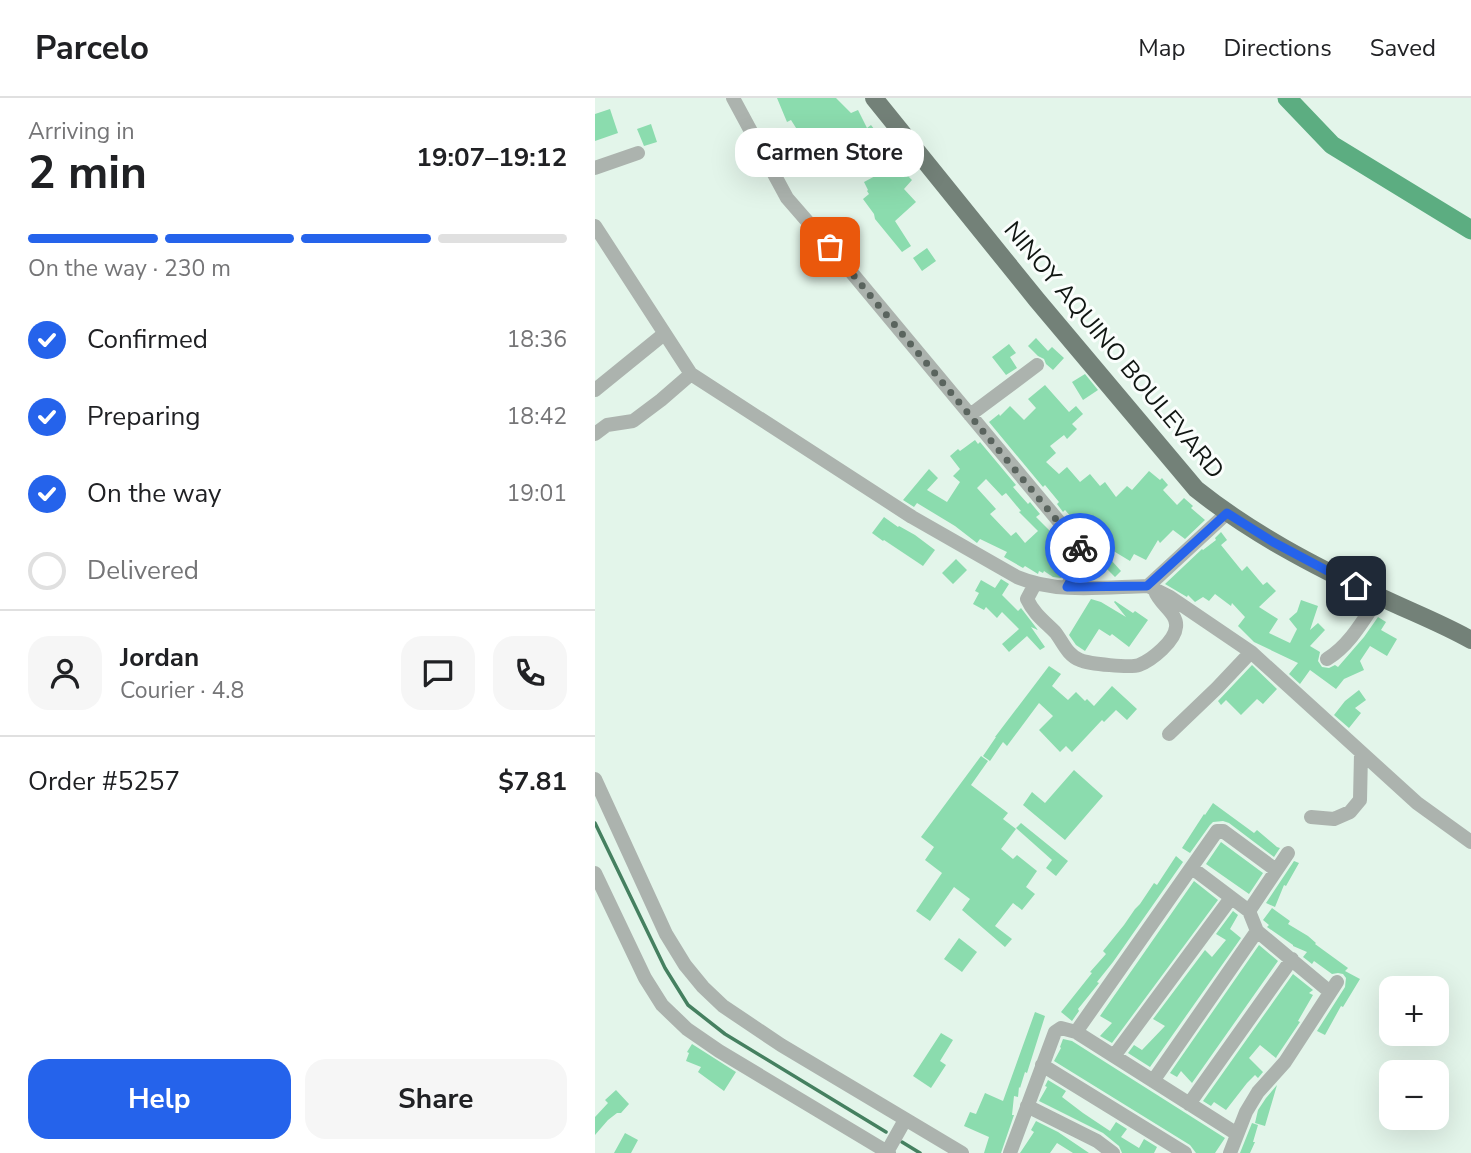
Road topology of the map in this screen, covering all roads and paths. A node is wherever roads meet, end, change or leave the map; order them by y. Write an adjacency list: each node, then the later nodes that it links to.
1 (733, 98): 10 (street)
2 (874, 98): 12 (main road, NINOY AQUINO BOULEVARD)
3 (638, 153): 4 (street)
4 (595, 167)
5 (595, 226): 6 (street)
6 (664, 334): 8 (street); 9 (street)
7 (1037, 365): 10 (street)
8 (691, 374): 11 (street); 13 (street)
9 (595, 390)
10 (970, 415): 14 (street)
11 (595, 434)
12 (1227, 513): 15 (street); 16 (main road, NINOY AQUINO BOULEVARD)
13 (1035, 584): 14 (street); 15 (street)
14 (1067, 587): 15 (street)
15 (1151, 588): 18 (street)
16 (1378, 597): 17 (main road, NINOY AQUINO BOULEVARD); 19 (street)
17 (1471, 640)
18 (1251, 652): 20 (street); 21 (street)
19 (1327, 659)
20 (1169, 734)
21 (1361, 754): 23 (street); 24 (street)
22 (595, 779): 39 (street)
23 (1311, 817)
24 (1471, 842)
25 (1288, 853): 27 (street)
26 (1192, 867): 27 (street); 29 (street); 33 (street)
27 (1276, 870): 30 (street)
28 (595, 873): 43 (street)
29 (1231, 898): 30 (street); 34 (street)
30 (1249, 911): 31 (street)
31 (1257, 931): 32 (street); 36 (street)
32 (1291, 959): 37 (street); 40 (street)
33 (1076, 1032): 34 (street); 35 (street)
34 (1114, 1056): 36 (street)
35 (1042, 1065): 38 (street); 41 (street)
36 (1153, 1081): 37 (street)
37 (1189, 1104): 40 (street)
38 (1027, 1106): 42 (street); 45 (street)
39 (905, 1120): 43 (street); 44 (street)
40 (1237, 1134): 47 (street)
41 (1162, 1147): 46 (street)
42 (1013, 1152)
43 (888, 1153)
44 (962, 1153)
45 (1113, 1153)
46 (1185, 1153)
47 (1230, 1153)

